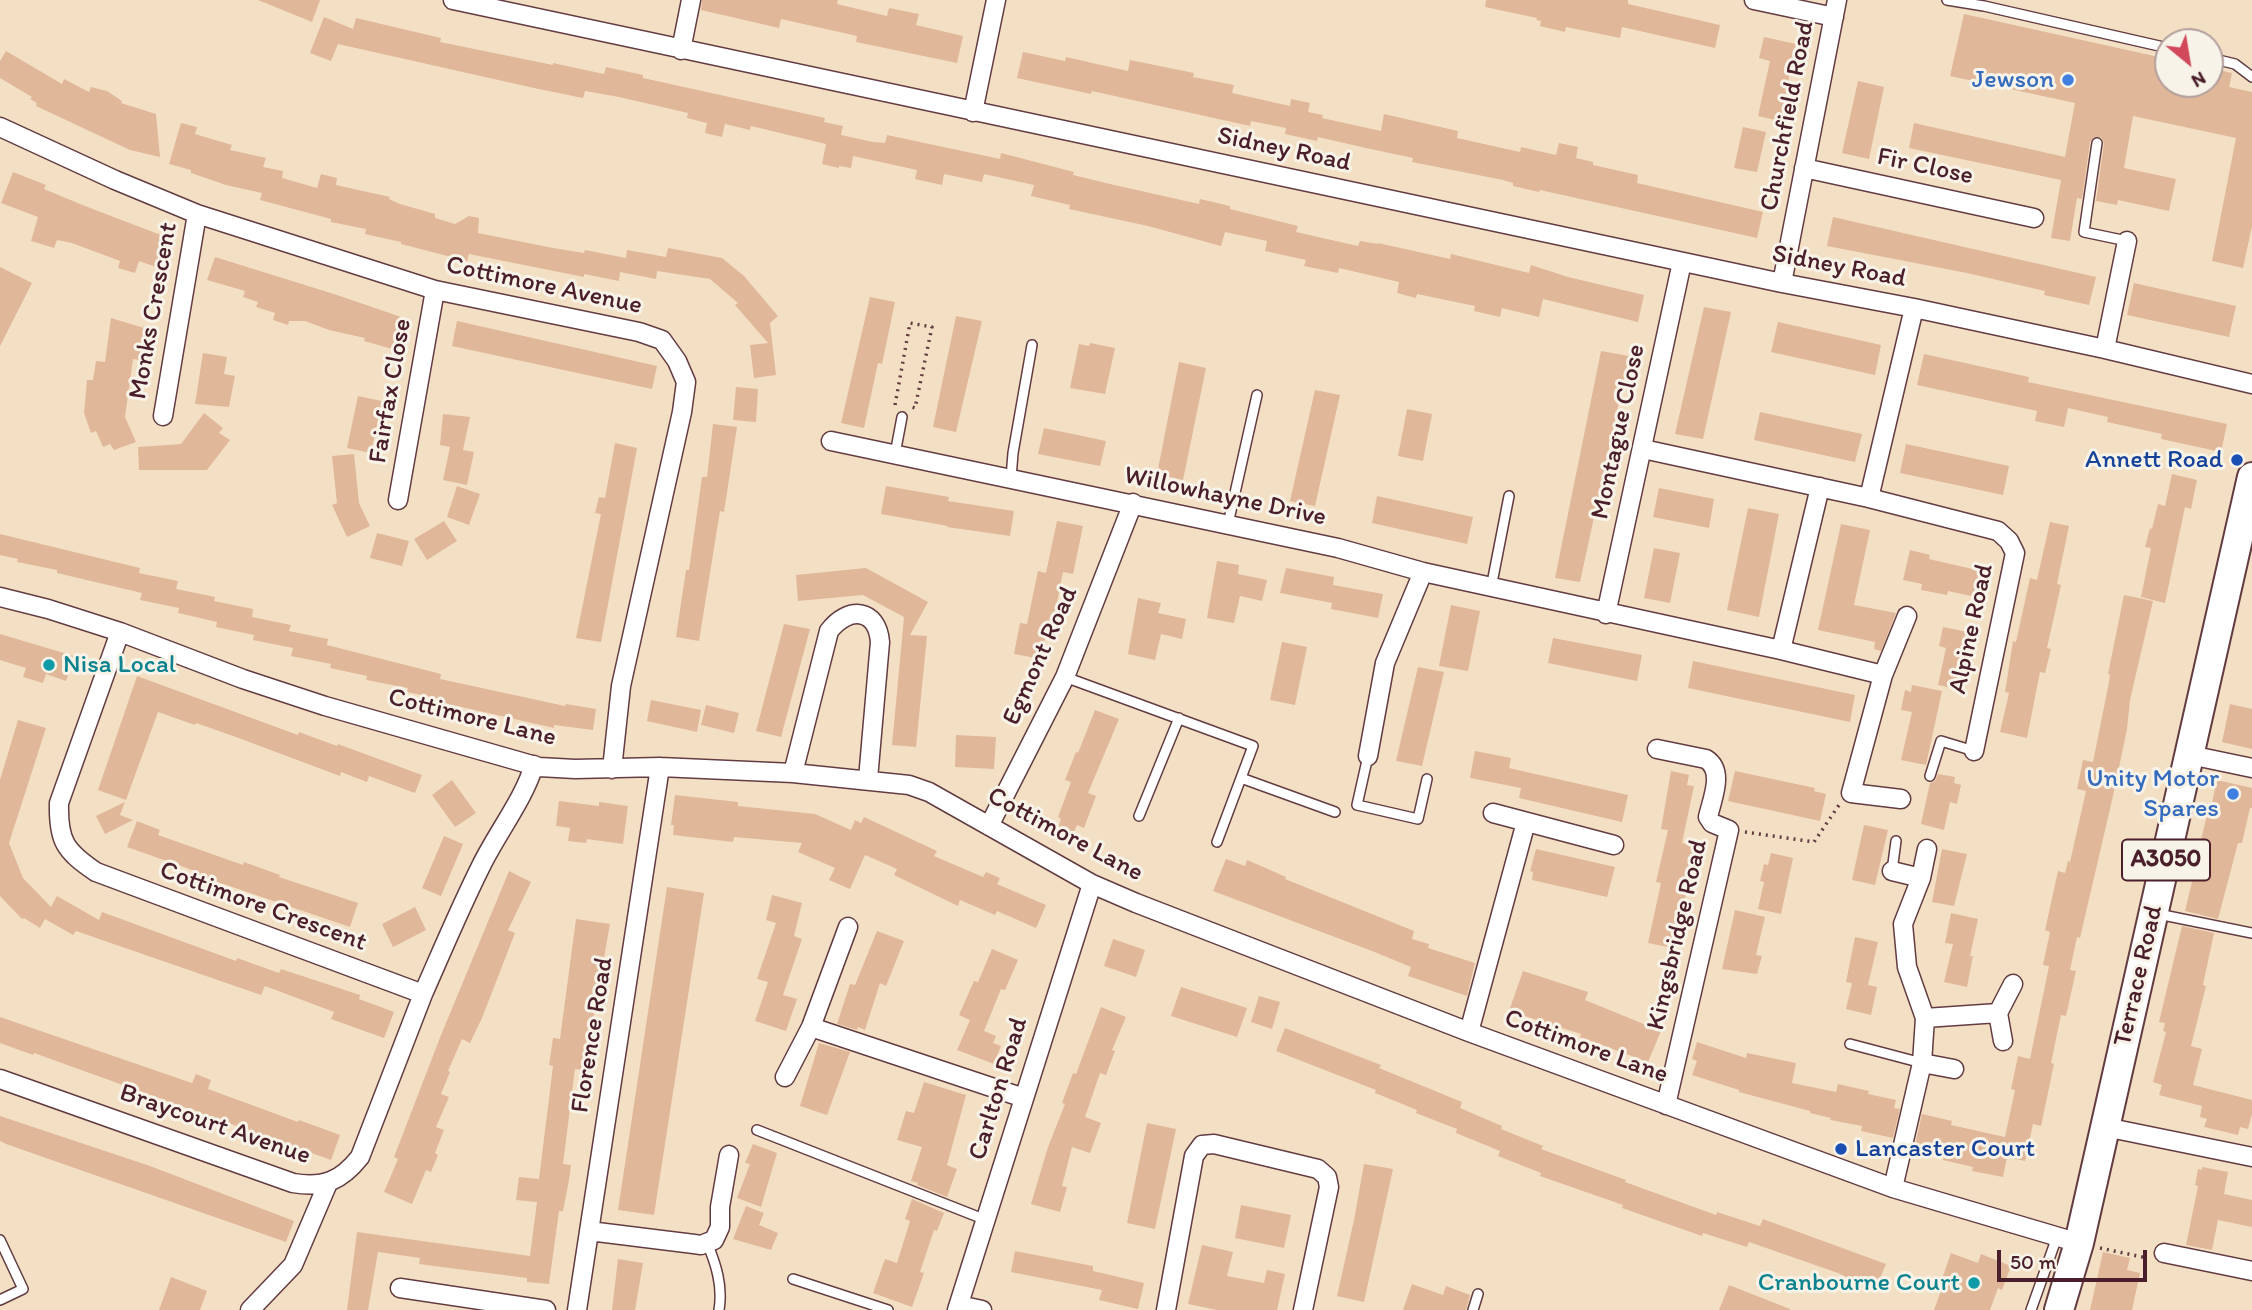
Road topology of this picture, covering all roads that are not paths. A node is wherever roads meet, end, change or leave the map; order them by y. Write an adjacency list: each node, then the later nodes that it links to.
1 (453, 0): 8 (street, Sidney Road)
2 (691, 0): 8 (street)
3 (996, 0): 11 (street)
4 (1754, 0): 6 (street)
5 (1947, 0): 7 (lane)
6 (1835, 9): 14 (street, Churchfield Road)
7 (2154, 45)
8 (681, 50): 11 (street, Sidney Road)
9 (2224, 61): 10 (lane)
10 (2252, 77)
11 (973, 112): 18 (street, Sidney Road)
12 (2, 134): 15 (street, Cottimore Avenue)
13 (2097, 144): 17 (lane)
14 (1804, 168): 16 (street, Fir Close); 19 (street, Churchfield Road)
15 (197, 214): 20 (street, Cottimore Avenue); 26 (street, Monks Crescent)
16 (2034, 218)
17 (2127, 241): 23 (street)
18 (1682, 262): 19 (street, Sidney Road); 29 (street, Montague Close)
19 (1782, 283): 21 (street, Sidney Road)
20 (435, 290): 36 (street, Fairfax Close); 56 (street, Cottimore Avenue)
21 (1914, 308): 23 (street, Sidney Road); 35 (street)
22 (1032, 345): 31 (lane)
23 (2105, 349): 24 (street, Sidney Road)
24 (2252, 384)
25 (1256, 394): 38 (lane)
26 (163, 416)
27 (902, 417): 30 (lane)
28 (831, 441): 30 (street, Willowhayne Drive)
29 (1643, 449): 33 (street, Alpine Road); 42 (street, Montague Close)
30 (895, 454): 31 (street, Willowhayne Drive)
31 (1011, 478): 37 (street, Willowhayne Drive)
32 (2251, 482): 51 (main road, Terrace Road / A3050)
33 (1819, 487): 35 (street, Alpine Road); 45 (street)
34 (1509, 496): 40 (lane)
35 (1869, 498): 50 (street, Alpine Road)
36 (398, 500)
37 (1133, 503): 38 (street, Willowhayne Drive); 47 (street, Egmont Road)
38 (1228, 524): 39 (street, Willowhayne Drive)
39 (1423, 572): 40 (street, Willowhayne Drive); 52 (street)
40 (1491, 588): 42 (street, Willowhayne Drive)
41 (0, 597): 44 (street, Cottimore Lane)
42 (1606, 614): 45 (street, Willowhayne Drive)
43 (1907, 616): 46 (street)
44 (120, 632): 53 (street, Cottimore Lane); 79 (street, Cottimore Crescent)
45 (1781, 650): 46 (street, Willowhayne Drive)
46 (1883, 675): 62 (street)
47 (1065, 677): 48 (lane); 67 (street, Egmont Road)
48 (1179, 718): 59 (lane); 65 (lane)
49 (1657, 748): 91 (street, Kingsbridge Road)
50 (1974, 751): 58 (lane)
51 (2190, 755): 55 (street); 75 (main road, Terrace Road / A3050)
52 (1368, 756): 61 (lane)
53 (534, 765): 56 (street, Cottimore Lane); 79 (street)
54 (660, 767): 56 (street, Cottimore Lane); 57 (street, Cottimore Lane); 99 (street, Florence Road)
55 (2252, 768)
56 (612, 769)
57 (793, 773): 60 (street, Cottimore Lane); 60 (street)
58 (1930, 776)
59 (1241, 778): 63 (lane); 69 (lane)
60 (868, 779): 67 (street, Cottimore Lane)
61 (1427, 779)
62 (1900, 799)
63 (1335, 812)
64 (1493, 813): 66 (street)
65 (1139, 816)
66 (1526, 822): 70 (street); 83 (street)
67 (989, 826): 74 (street, Cottimore Lane)
68 (1896, 841): 72 (lane)
69 (1217, 842)
70 (1614, 845)
71 (1927, 849): 73 (street)
72 (1892, 871): 73 (street)
73 (1921, 878): 81 (street)
74 (1092, 884): 83 (street, Cottimore Lane); 90 (street, Carlton Road)
75 (2153, 913): 77 (lane); 92 (main road, Terrace Road / A3050)
76 (848, 927): 82 (street)
77 (2252, 933)
78 (2013, 984): 80 (street)
79 (423, 994): 96 (street, Braycourt Avenue)
80 (1998, 1013): 81 (street); 84 (street)
81 (1925, 1018): 86 (street)
82 (811, 1027): 88 (street); 90 (street)
83 (1469, 1032): 91 (street, Cottimore Lane)
84 (2003, 1041)
85 (1850, 1044): 86 (lane)
86 (1922, 1063): 87 (street); 97 (street)
87 (1955, 1069)
88 (785, 1077)
89 (0, 1079): 96 (street, Braycourt Avenue)
90 (1024, 1098): 98 (street, Carlton Road)
91 (1666, 1105): 97 (street, Cottimore Lane)
92 (2105, 1127): 95 (street); 102 (main road, Terrace Road / A3050)
93 (757, 1130): 98 (lane)
94 (729, 1155): 101 (street)
95 (2252, 1157)
96 (328, 1183): 110 (street)
97 (1893, 1188): 102 (street, Cottimore Lane)
98 (986, 1220): 109 (street, Carlton Road)
99 (589, 1231): 101 (street); 112 (street, Florence Road)
100 (0, 1240): 108 (lane)
101 (707, 1242): 113 (lane)
102 (2076, 1242): 119 (lane, Terrace Road); 120 (main road, Terrace Road / A3050)
103 (2164, 1253): 104 (street)
104 (2252, 1271)
105 (793, 1279): 114 (lane)
106 (400, 1288): 111 (street)
107 (1478, 1294): 118 (lane)
108 (0, 1300)
109 (958, 1307): 115 (street)
110 (250, 1310)
111 (547, 1310)
112 (577, 1310)
113 (719, 1310)
114 (888, 1310)
115 (982, 1310)
116 (1166, 1310): 117 (street)
117 (1303, 1310)
118 (1473, 1310)
119 (2031, 1310)
120 (2059, 1310)

